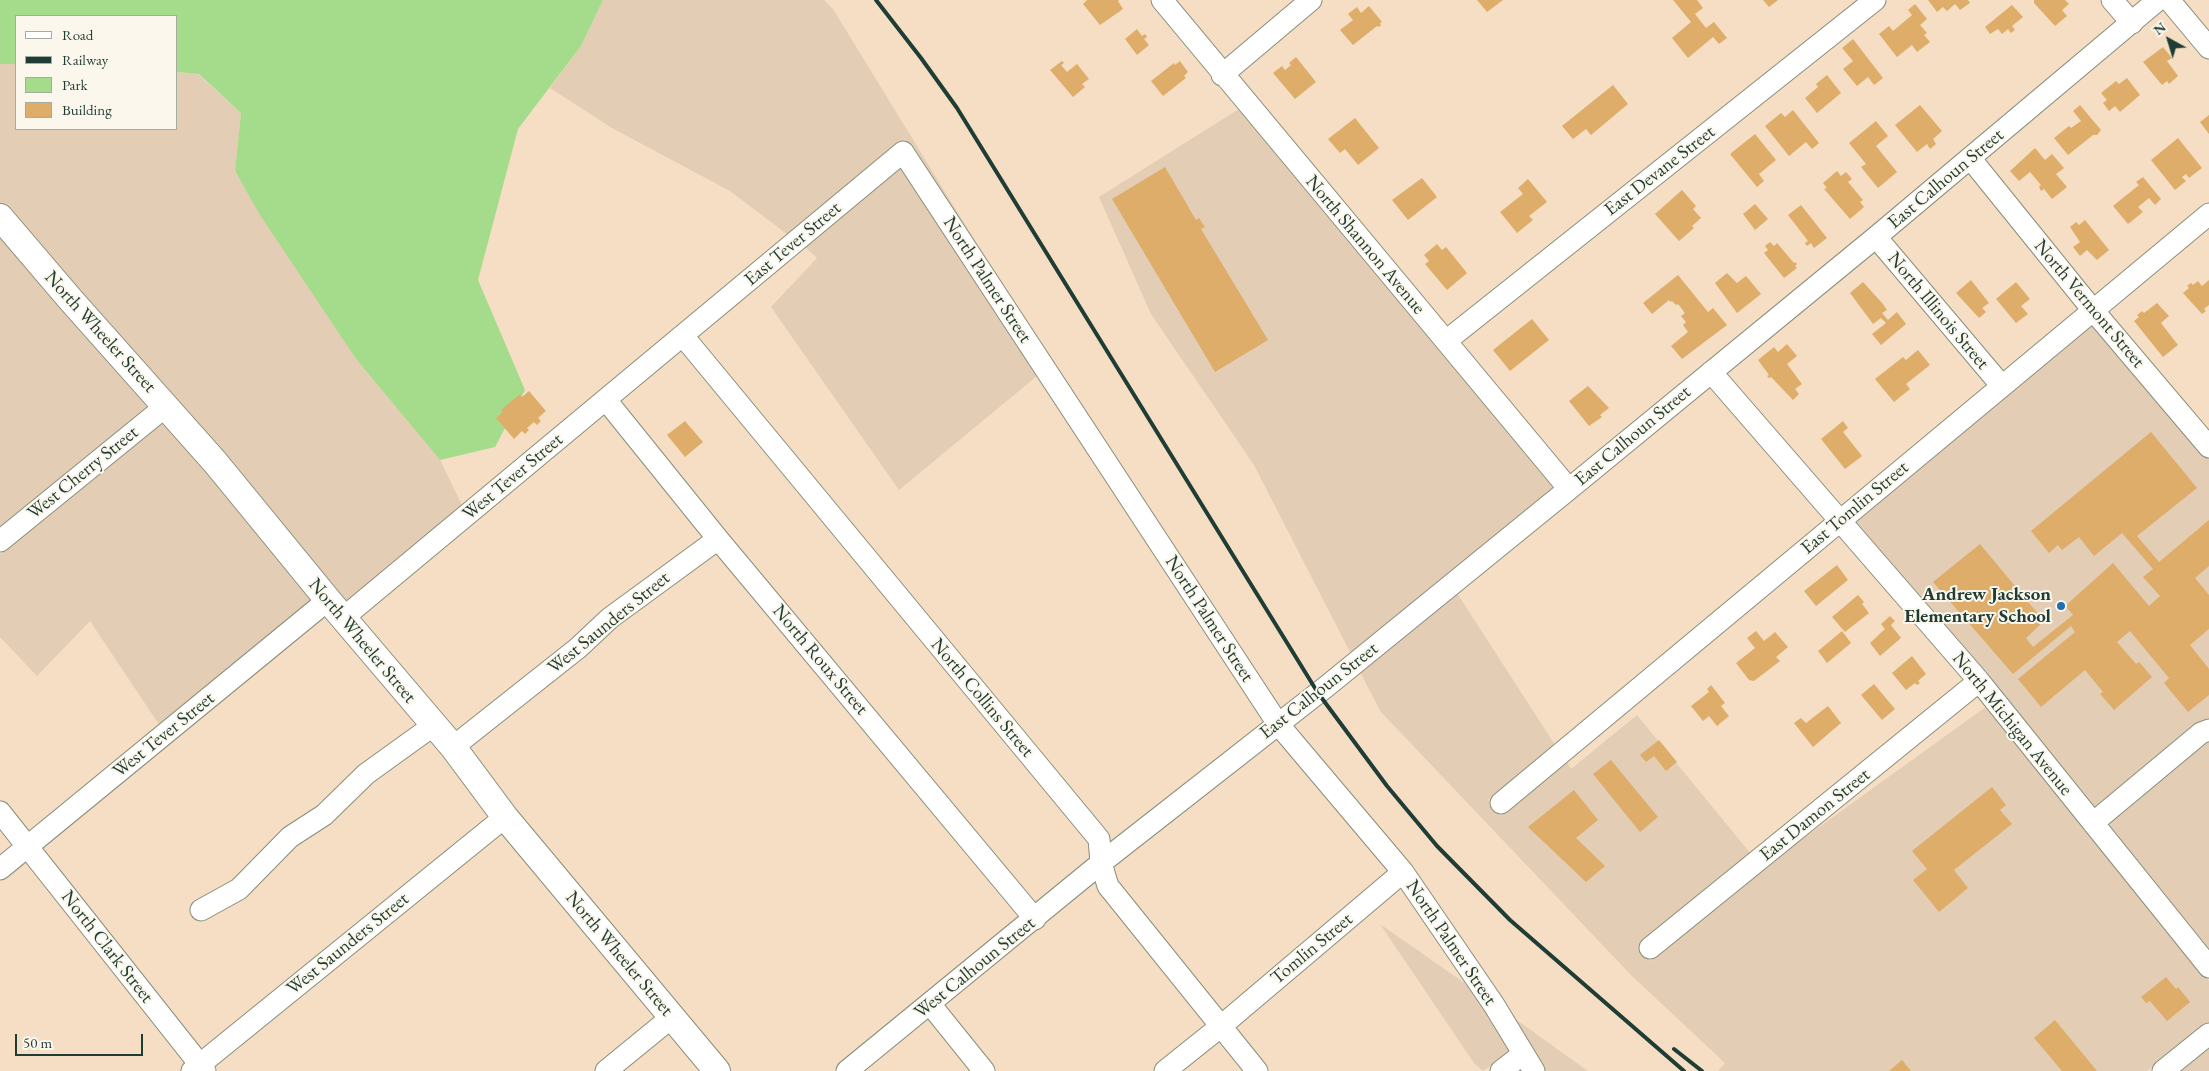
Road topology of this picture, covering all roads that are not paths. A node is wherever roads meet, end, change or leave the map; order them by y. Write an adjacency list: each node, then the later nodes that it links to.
1 (1162, 0): 9 (street, North Shannon Avenue)
2 (1311, 0): 9 (street)
3 (2112, 0): 7 (street)
4 (2158, 0): 7 (street, East Calhoun Street)
5 (2169, 0): 8 (street)
6 (1868, 2): 17 (street, East Devane Street)
7 (2132, 23): 11 (street, East Calhoun Street)
8 (2209, 48)
9 (1222, 74): 17 (street, North Shannon Avenue)
10 (903, 152): 16 (street, East Tever Street); 29 (street, North Palmer Street)
11 (1970, 158): 14 (street, East Calhoun Street); 15 (street, North Vermont Street)
12 (2209, 214): 15 (street, East Tomlin Street)
13 (0, 217): 21 (main road, North Wheeler Street)
14 (1876, 237): 18 (street, East Calhoun Street); 19 (street, North Illinois Street)
15 (2092, 309): 19 (street, East Tomlin Street); 22 (street, North Vermont Street)
16 (684, 336): 20 (street, West Tever Street); 38 (street, North Collins Street)
17 (1446, 341): 23 (street, North Shannon Avenue)
18 (1711, 372): 23 (street, East Calhoun Street); 24 (street, North Michigan Avenue)
19 (2001, 385): 24 (street, East Tomlin Street)
20 (606, 400): 25 (street, North Roux Street); 27 (street, West Tever Street)
21 (166, 406): 26 (street, West Cherry Street); 27 (main road, North Wheeler Street)
22 (2209, 447)
23 (1569, 489): 29 (street, East Calhoun Street)
24 (1839, 522): 28 (street, North Michigan Avenue); 33 (street, East Tomlin Street)
25 (718, 539): 32 (street, West Saunders Street); 42 (street, North Roux Street)
26 (0, 540)
27 (335, 609): 30 (main road, North Wheeler Street); 37 (street, West Tever Street)
28 (1979, 681): 36 (street, North Michigan Avenue); 43 (street, East Damon Street)
29 (1278, 724): 38 (street, East Calhoun Street); 40 (street, North Palmer Street)
30 (434, 725): 32 (main road, North Wheeler Street); 41 (street)
31 (2209, 730): 36 (street)
32 (453, 747): 35 (main road, North Wheeler Street)
33 (1500, 802)
34 (0, 812): 37 (street, North Clark Street)
35 (505, 817): 46 (main road, North Wheeler Street); 50 (street, West Saunders Street)
36 (2093, 823): 44 (street, North Michigan Avenue)
37 (28, 846): 39 (street, West Tever Street); 50 (street, North Clark Street)
38 (1101, 863): 42 (street, West Calhoun Street); 47 (street, North Collins Street)
39 (0, 869)
40 (1403, 872): 47 (street, Tomlin Street); 49 (street, North Palmer Street)
41 (201, 910)
42 (1035, 919): 45 (street, West Calhoun Street)
43 (1650, 948)
44 (2209, 967)
45 (930, 1004): 53 (street, West Calhoun Street); 54 (street)
46 (672, 1017): 51 (street); 52 (main road, North Wheeler Street)
47 (1220, 1027): 55 (street, Tomlin Street); 56 (street, North Collins Street)
48 (2209, 1034): 58 (street)
49 (1528, 1063): 57 (street)
50 (199, 1069)
51 (606, 1071)
52 (717, 1071)
53 (847, 1071)
54 (984, 1071)
55 (1165, 1071)
56 (1256, 1071)
57 (1501, 1071)
58 (2163, 1071)

